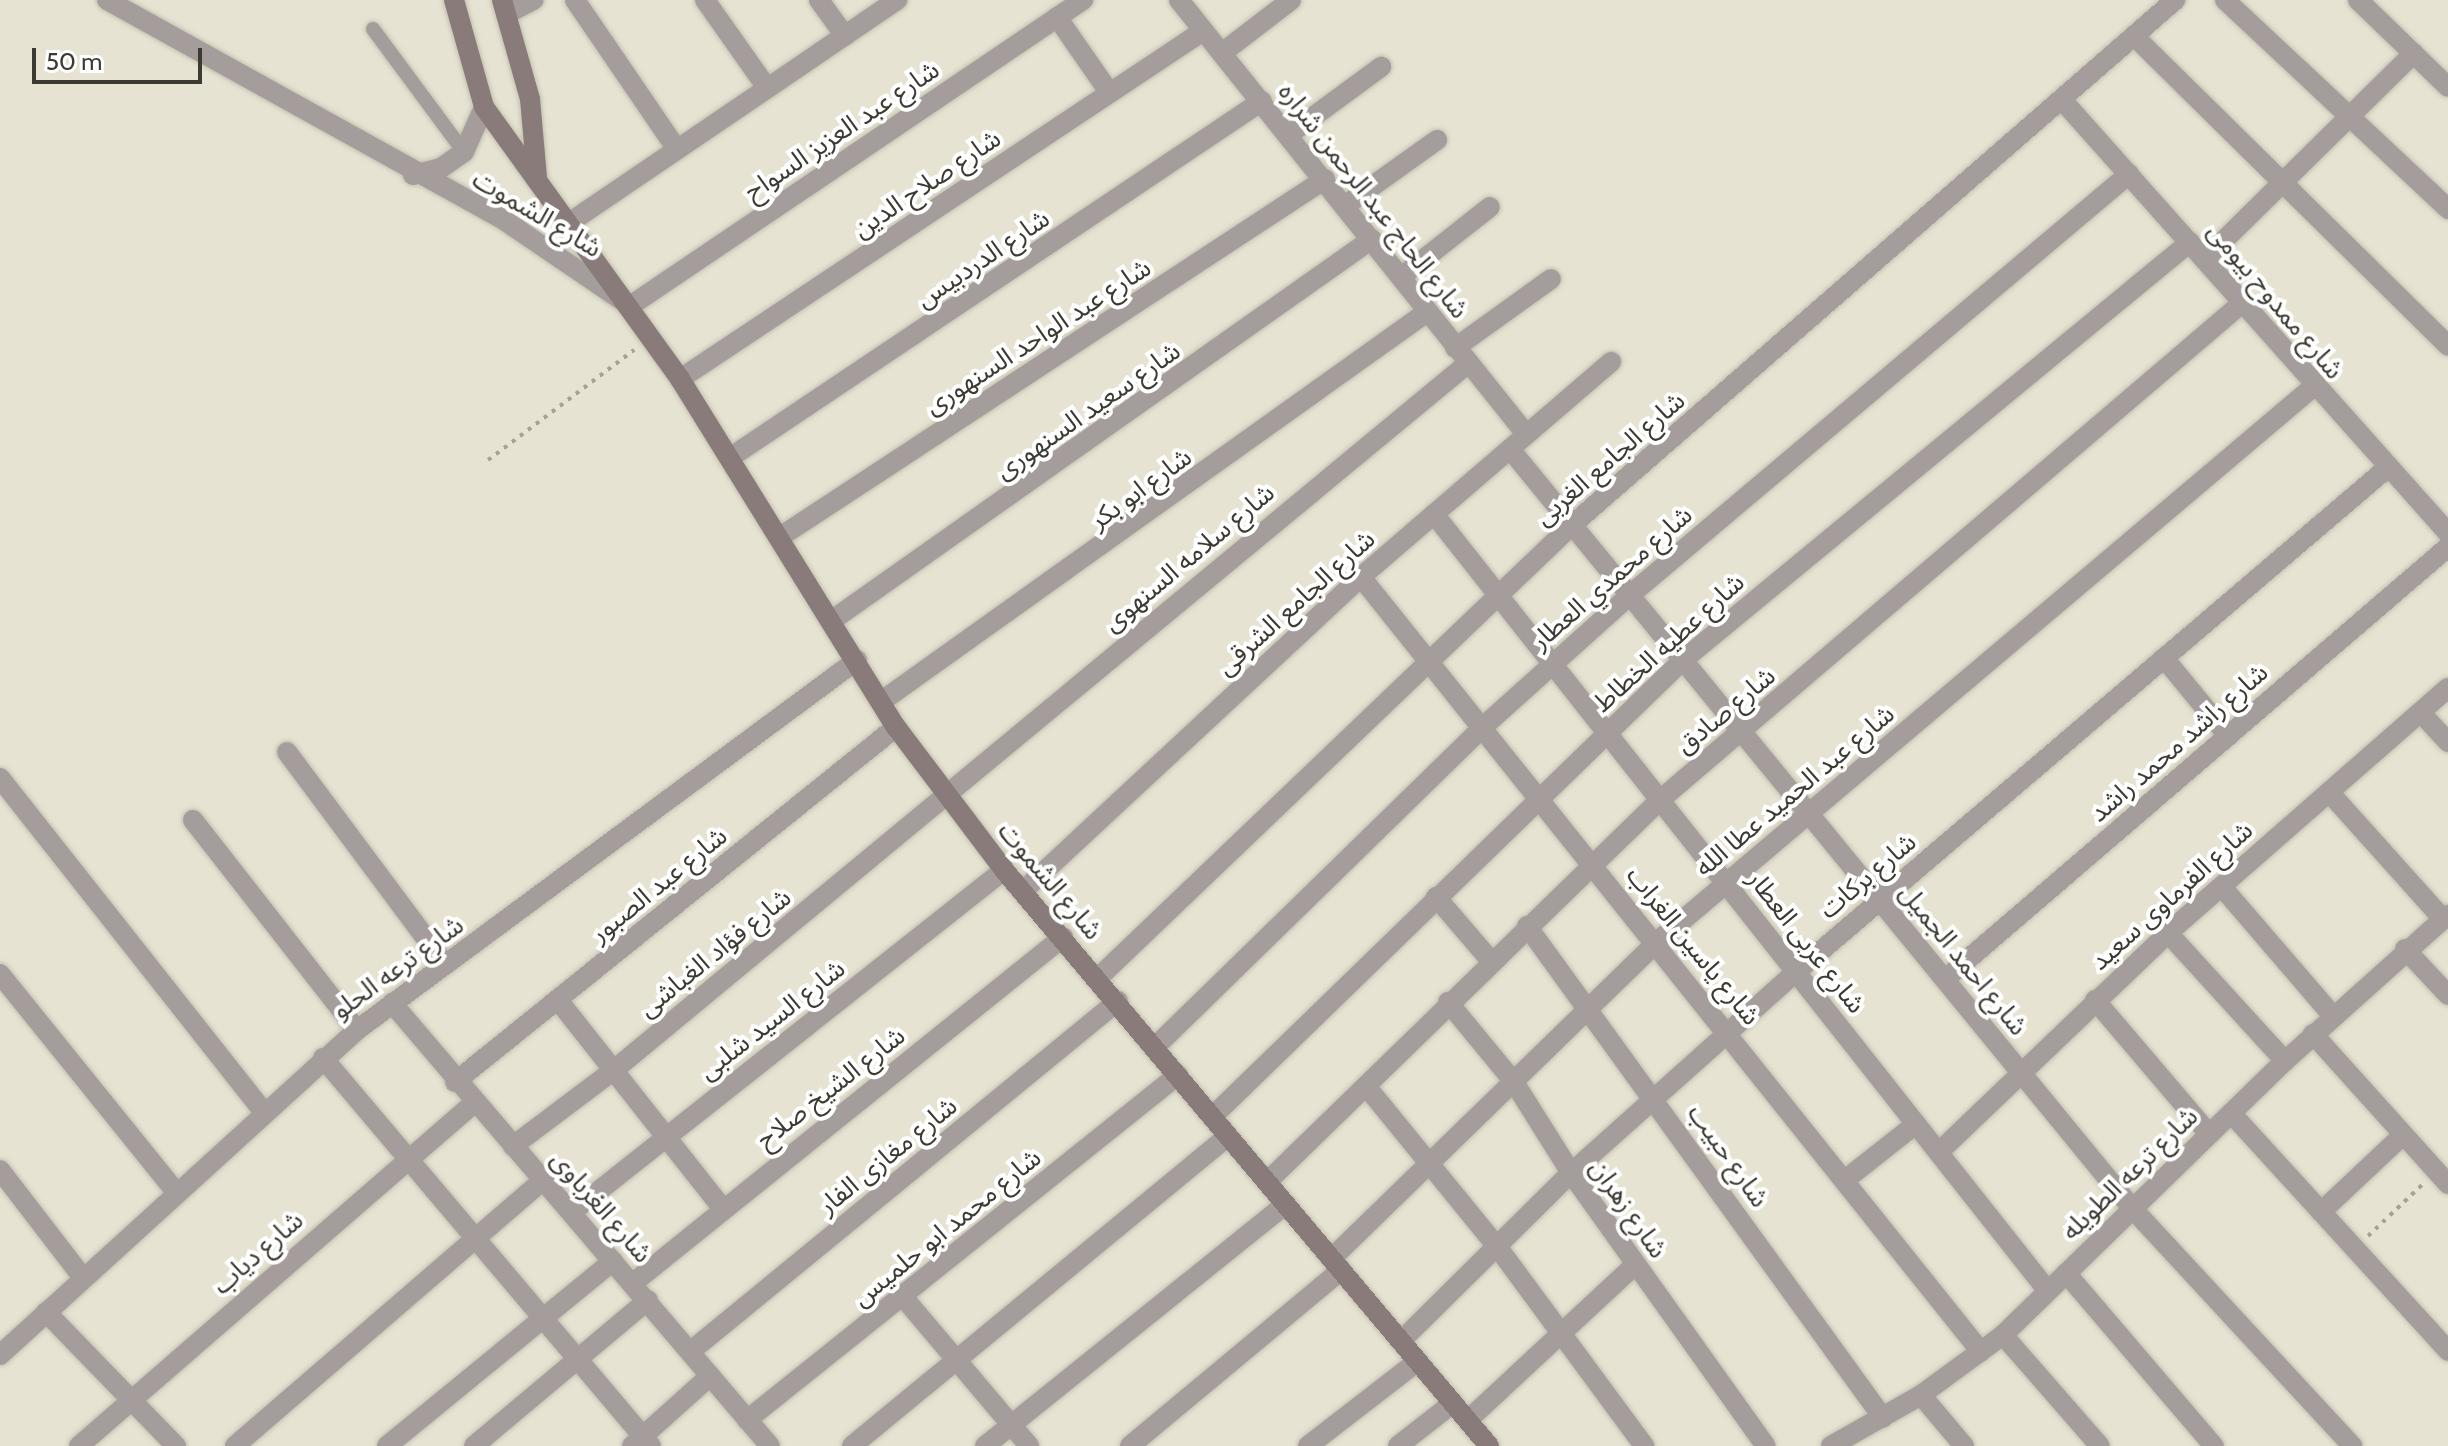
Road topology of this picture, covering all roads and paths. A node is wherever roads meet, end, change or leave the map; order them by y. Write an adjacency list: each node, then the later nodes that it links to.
1 (107, 0): 21 (street)
2 (145, 0): 21 (street)
3 (454, 0): 30 (street, شارع الشموت)
4 (534, 0): 15 (street)
5 (575, 0): 34 (street)
6 (705, 0): 25 (street)
7 (819, 0): 19 (street)
8 (897, 0): 19 (street)
9 (1083, 0): 16 (street, شارع عبد العزيز السواح)
10 (1179, 0): 18 (street, شارع الحاج عبد الرحمن شراره)
11 (1291, 0): 22 (street)
12 (2175, 0): 20 (street, شارع الجامع الغربى)
13 (2225, 0): 31 (street)
14 (2358, 0): 23 (street)
15 (504, 7): 38 (street, شارع الشموت)
16 (1057, 17): 27 (street); 51 (street, شارع عبد العزيز السواح)
17 (373, 29): 35 (lane)
18 (1203, 31): 22 (street, شارع الحاج عبد الرحمن شراره); 27 (street, شارع صلاح الدين)
19 (845, 36): 25 (street)
20 (2134, 36): 29 (street, شارع الجامع الغربى); 40 (street)
21 (195, 48): 37 (street, شارع الشموت)
22 (1222, 53): 28 (street, شارع الحاج عبد الرحمن شراره)
23 (2414, 53): 26 (street); 31 (street)
24 (1381, 67): 32 (street)
25 (765, 85): 34 (street)
26 (2448, 87)
27 (1109, 92): 57 (street, شارع صلاح الدين)
28 (1262, 101): 32 (street, شارع الحاج عبد الرحمن شراره); 61 (street, شارع الدردبيس)
29 (2063, 101): 36 (street, شارع ممدوح بيومى); 65 (street, شارع الجامع الغربى)
30 (484, 107): 35 (street, شارع الشموت); 38 (street, شارع الشموت)
31 (2350, 117): 40 (street); 43 (street)
32 (1291, 133): 39 (street, شارع الحاج عبد الرحمن شراره)
33 (1437, 140): 41 (street)
34 (676, 148): 44 (street)
35 (464, 152): 37 (street, شارع الشموت)
36 (2129, 174): 46 (street, شارع ممدوح بيومى); 71 (street, شارع محمدي العطار)
37 (413, 175): 51 (street, شارع الشموت)
38 (537, 177): 44 (street, شارع الشموت)
39 (1325, 179): 41 (street, شارع الحاج عبد الرحمن شراره); 67 (street, شارع عبد الواحد السنهورى)
40 (2287, 182): 47 (street); 54 (street)
41 (1346, 205): 45 (street, شارع الحاج عبد الرحمن شراره)
42 (1490, 207): 48 (street)
43 (2448, 209)
44 (569, 223): 51 (street, شارع الشموت)
45 (1372, 239): 48 (street, شارع الحاج عبد الرحمن شراره); 72 (street, شارع سعيد السنهورى)
46 (2190, 242): 47 (street, شارع ممدوح بيومى); 75 (street, شارع عطيه الخطاط)
47 (2205, 259): 50 (street, شارع ممدوح بيومى)
48 (1401, 277): 52 (street, شارع الحاج عبد الرحمن شراره)
49 (1551, 279): 55 (street, شارع سلامه السنهوى)
50 (2241, 304): 58 (street, شارع ممدوح بيومى); 83 (street, شارع صادق)
51 (630, 306): 53 (street, شارع الشموت)
52 (1427, 312): 55 (street, شارع الحاج عبد الرحمن شراره); 79 (street, شارع ابو بكر)
53 (651, 337): 57 (street, شارع الشموت); 62 (path)
54 (2448, 346)
55 (1461, 356): 59 (street, شارع الحاج عبد الرحمن شراره); 90 (street, شارع سلامه السنهوى)
56 (1611, 362): 59 (street, شارع الجامع الشرقى)
57 (680, 379): 61 (street, شارع الشموت)
58 (2313, 387): 63 (street, شارع ممدوح بيومى); 93 (street, شارع عبد الحميد عطا الله)
59 (1526, 434): 60 (street, شارع الجامع الشرقى)
60 (1510, 449): 64 (street, شارع الجامع الشرقى); 65 (street, شارع احمد الجميل)
61 (731, 457): 67 (street, شارع الشموت)
62 (488, 460)
63 (2386, 469): 66 (street, شارع ممدوح بيومى); 73 (street, شارع بركات)
64 (1434, 514): 69 (street, شارع الجامع الشرقى); 70 (street, شارع عربى العطار)
65 (1572, 525): 70 (street, شارع الجامع الغربى); 71 (street, شارع احمد الجميل)
66 (2448, 533)
67 (780, 537): 72 (street, شارع الشموت)
68 (2448, 547): 85 (street, شارع راشد محمد راشد)
69 (1361, 577): 76 (street, شارع ياسين الغراب); 99 (street, شارع الجامع الشرقى)
70 (1498, 595): 76 (street, شارع الجامع الغربى); 77 (street, شارع عربى العطار)
71 (1630, 595): 75 (street, شارع احمد الجميل); 77 (street, شارع محمدي العطار)
72 (831, 621): 74 (street, شارع الشموت)
73 (2164, 658): 85 (street); 101 (street, شارع بركات)
74 (857, 660): 79 (street, شارع الشموت); 109 (street, شارع ترعه الحلو)
75 (1683, 660): 83 (street, شارع احمد الجميل); 84 (street, شارع عطيه الخطاط)
76 (1429, 662): 81 (street, شارع ياسين الغراب); 112 (street, شارع الجامع الغربى)
77 (1553, 665): 81 (street, شارع محمدي العطار); 84 (street, شارع عربى العطار)
78 (2448, 688): 80 (street, شارع الفرماوى سعيد)
79 (882, 701): 82 (street, شارع الشموت)
80 (2421, 713): 86 (street); 89 (street, شارع الفرماوى سعيد)
81 (1484, 726): 91 (street, شارع ياسين الغراب); 125 (street, شارع محمدي العطار)
82 (896, 727): 90 (street, شارع الشموت); 115 (street, شارع عبد الصبور)
83 (1742, 732): 92 (street, شارع صادق); 93 (street, شارع احمد الجميل)
84 (1608, 733): 91 (street, شارع عطيه الخطاط); 92 (street, شارع عربى العطار)
85 (2228, 736): 113 (street, شارع راشد محمد راشد)
86 (2448, 742)
87 (287, 752): 109 (street)
88 (0, 778): 136 (street)
89 (2329, 792): 98 (street, شارع الفرماوى سعيد); 102 (street)
90 (947, 796): 96 (street, شارع الشموت); 128 (street, شارع فؤاد الغباشى)
91 (1540, 799): 95 (street, شارع ياسين الغراب); 100 (street, شارع عطيه الخطاط)
92 (1660, 800): 95 (street, شارع صادق); 97 (street, شارع عربى العطار)
93 (1809, 814): 97 (street, شارع عبد الحميد عطا الله); 101 (street, شارع احمد الجميل)
94 (193, 820): 122 (street)
95 (1592, 863): 103 (street, شارع صادق); 106 (street, شارع ياسين الغراب)
96 (1004, 870): 99 (street, شارع الشموت); 143 (street, شارع السيد شلبى)
97 (1726, 883): 106 (street, شارع عبد الحميد عطا الله); 110 (street, شارع عربى العطار)
98 (2222, 887): 104 (street, شارع الفرماوى سعيد); 121 (street)
99 (1023, 891): 105 (street, شارع الشموت)
100 (1436, 897): 108 (street); 138 (street, شارع عطيه الخطاط)
101 (1880, 900): 110 (street, شارع بركات); 113 (street, شارع احمد الجميل)
102 (2446, 917): 107 (street, شارع ترعه الطويله)
103 (1527, 926): 108 (street, شارع صادق); 120 (street, شارع حبيب)
104 (2168, 933): 116 (street, شارع الفرماوى سعيد); 127 (street)
105 (1063, 937): 112 (street, شارع الشموت); 157 (street, شارع الشيخ صلاح)
106 (1658, 941): 120 (street, شارع عبد الحميد عطا الله); 123 (street, شارع ياسين الغراب)
107 (2405, 949): 114 (street); 121 (street, شارع ترعه الطويله)
108 (1491, 961): 118 (street, شارع صادق)
109 (445, 964): 119 (street, شارع ترعه الحلو)
110 (1796, 972): 123 (street, شارع بركات); 139 (street, شارع عربى العطار)
111 (0, 974): 154 (street)
112 (1098, 978): 117 (street, شارع الشموت)
113 (1945, 979): 130 (street, شارع احمد الجميل)
114 (2448, 995)
115 (558, 1000): 128 (street); 131 (street, شارع عبد الصبور)
116 (2095, 1000): 130 (street, شارع الفرماوى سعيد); 140 (street)
117 (1118, 1001): 125 (street, شارع الشموت); 178 (street, شارع مغازى الفار)
118 (1448, 1002): 132 (street, شارع زهران); 133 (street, شارع صادق)
119 (392, 1003): 122 (street, شارع ترعه الحلو); 131 (street, شارع الغرباوى)
120 (1585, 1010): 132 (street, شارع عبد الحميد عطا الله); 134 (street, شارع حبيب)
121 (2333, 1016): 124 (street, شارع ترعه الطويله)
122 (357, 1030): 126 (street, شارع ترعه الحلو)
123 (1730, 1033): 134 (street, شارع بركات); 151 (street, شارع ياسين الغراب)
124 (2313, 1034): 127 (street, شارع ترعه الطويله); 141 (street)
125 (1154, 1048): 129 (street, شارع الشموت)
126 (323, 1058): 136 (street, شارع ترعه الحلو); 146 (street)
127 (2285, 1061): 137 (street, شارع ترعه الطويله)
128 (614, 1070): 143 (street); 144 (street, شارع فؤاد الغباشى)
129 (1178, 1075): 138 (street, شارع الشموت); 170 (street, شارع محمد ابو حلميس)
130 (2023, 1075): 145 (street, شارع الفرماوى سعيد); 156 (street, شارع احمد الجميل)
131 (455, 1082): 135 (street, شارع الغرباوى)
132 (1514, 1082): 147 (street, شارع عبد الحميد عطا الله); 149 (street, شارع زهران)
133 (1366, 1086): 147 (street); 153 (street, شارع صادق)
134 (1655, 1097): 149 (street, شارع بركات); 188 (street, شارع حبيب)
135 (474, 1103): 144 (street, شارع الغرباوى); 146 (street, شارع دياب)
136 (262, 1110): 154 (street, شارع ترعه الحلو)
137 (2231, 1113): 140 (street, شارع ترعه الطويله); 159 (street)
138 (1212, 1117): 142 (street, شارع الشموت)
139 (1916, 1124): 145 (street, شارع عربى العطار); 151 (street)
140 (2209, 1134): 156 (street, شارع ترعه الطويله)
141 (2403, 1135): 150 (street); 159 (street)
142 (1228, 1136): 153 (street, شارع الشموت); 181 (street)
143 (666, 1137): 157 (street); 158 (street, شارع السيد شلبى)
144 (513, 1146): 152 (street, شارع الغرباوى)
145 (1939, 1152): 169 (street, شارع عربى العطار)
146 (409, 1158): 160 (street); 186 (street, شارع دياب)
147 (1430, 1164): 161 (street); 164 (street, شارع عبد الحميد عطا الله)
148 (0, 1170): 167 (street)
149 (1571, 1173): 161 (street, شارع بركات); 165 (street, شارع زهران)
150 (2442, 1178): 162 (path)
151 (1845, 1180): 180 (street, شارع ياسين الغراب)
152 (542, 1181): 158 (street, شارع الغرباوى); 160 (street)
153 (1267, 1182): 155 (street, شارع الشموت)
154 (174, 1190): 167 (street, شارع ترعه الحلو)
155 (1286, 1204): 164 (street, شارع الشموت); 191 (street)
156 (2131, 1207): 166 (street, شارع ترعه الطويله); 212 (street, شارع احمد الجميل)
157 (722, 1208): 168 (street, شارع الشيخ صلاح)
158 (572, 1212): 163 (street, شارع الغرباوى)
159 (2321, 1212): 162 (street)
160 (475, 1237): 173 (street); 195 (street)
161 (1499, 1249): 174 (street); 176 (street, شارع بركات)
162 (2355, 1249): 179 (street)
163 (613, 1261): 168 (street, شارع الغرباوى); 173 (street)
164 (1337, 1264): 176 (street, شارع الشموت); 202 (street, شارع عبد الحميد عطا الله)
165 (1635, 1265): 174 (street); 207 (street, شارع زهران)
166 (2066, 1273): 169 (street, شارع ترعه الطويله); 211 (street)
167 (81, 1275): 172 (street, شارع ترعه الحلو)
168 (633, 1283): 171 (street, شارع الغرباوى)
169 (2047, 1290): 175 (street, شارع ترعه الطويله)
170 (904, 1298): 181 (street); 189 (street, شارع محمد ابو حلميس)
171 (648, 1300): 178 (street, شارع الغرباوى); 182 (street)
172 (46, 1312): 177 (street, شارع ترعه الحلو); 186 (street)
173 (541, 1317): 182 (street); 196 (street)
174 (1562, 1331): 190 (street); 206 (street)
175 (2003, 1335): 180 (street, شارع ترعه الطويله); 210 (street)
176 (1401, 1341): 183 (street, شارع الشموت)
177 (2, 1349)
178 (691, 1351): 184 (street, شارع الغرباوى)
179 (2448, 1351)
180 (1981, 1352): 185 (street, شارع ترعه الطويله)
181 (956, 1359): 191 (street); 199 (street)
182 (577, 1361): 192 (street); 197 (street)
183 (1418, 1361): 187 (street, شارع الشموت); 203 (street)
184 (710, 1376): 189 (street, شارع الغرباوى); 192 (street)
185 (1921, 1395): 188 (street, شارع ترعه الطويله); 209 (street)
186 (129, 1398): 193 (street, شارع دياب); 194 (street)
187 (1453, 1403): 190 (street, شارع الشموت); 204 (street)
188 (1883, 1418): 208 (street, شارع ترعه الطويله)
189 (747, 1420): 198 (street, شارع الغرباوى)
190 (1468, 1420): 205 (street, شارع الشموت)
191 (1011, 1426): 200 (street); 201 (street)
192 (642, 1443)
193 (79, 1446)
194 (176, 1446)
195 (235, 1446)
196 (387, 1446)
197 (474, 1446)
198 (770, 1446)
199 (852, 1446)
200 (985, 1446)
201 (1029, 1446)
202 (1130, 1446)
203 (1308, 1446)
204 (1398, 1446)
205 (1489, 1446)
206 (1644, 1446)
207 (1766, 1446)
208 (1831, 1446)
209 (1964, 1446)
210 (2100, 1446)
211 (2214, 1446)
212 (2352, 1446)

